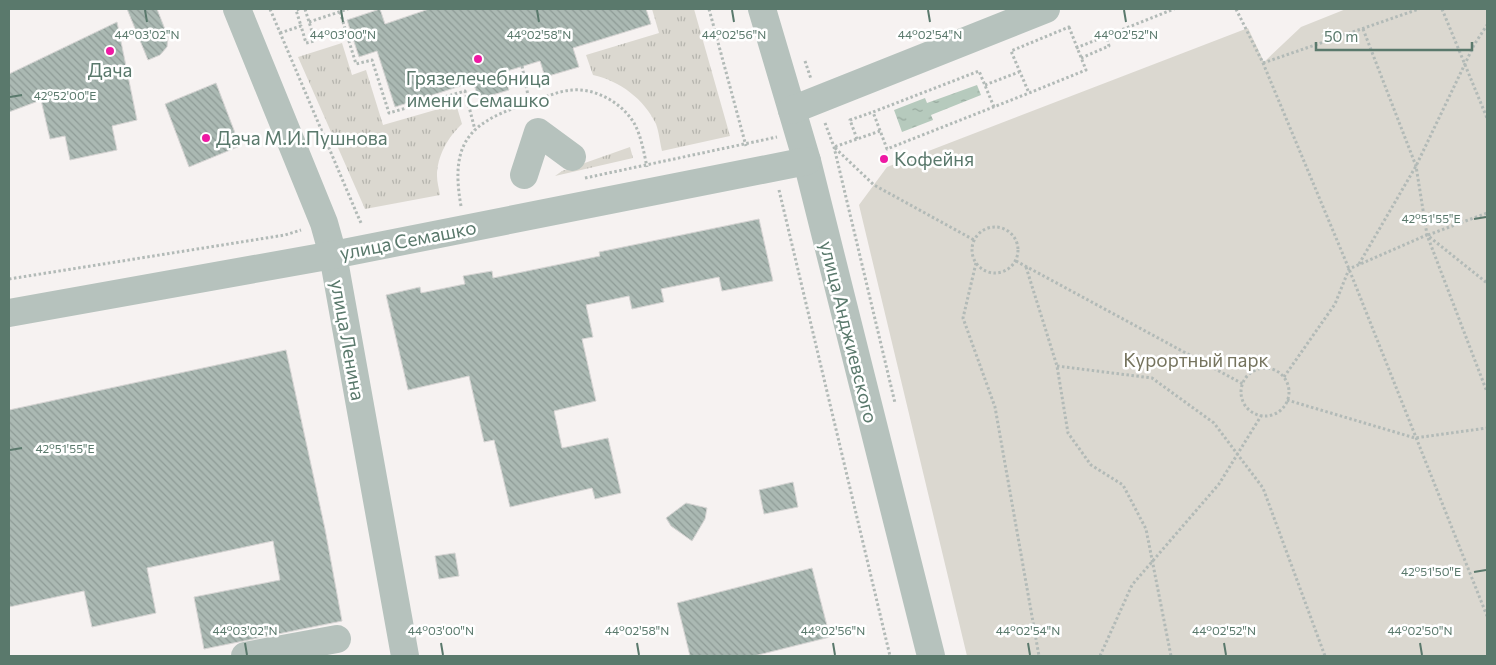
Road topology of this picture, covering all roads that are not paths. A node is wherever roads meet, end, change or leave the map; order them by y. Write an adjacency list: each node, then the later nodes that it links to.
1 (237, 9): 8 (street, улица Ленина)
2 (762, 9): 4 (street, улица Анджиевского)
3 (1046, 9): 4 (street)
4 (795, 121): 5 (street, улица Анджиевского)
5 (807, 161): 8 (street, улица Семашко); 13 (street, улица Анджиевского)
6 (576, 168): 7 (street)
7 (524, 175)
8 (333, 255): 9 (street, улица Семашко); 12 (street, улица Ленина)
9 (9, 313)
10 (337, 639): 11 (street)
11 (244, 656)
12 (405, 656)
13 (931, 656)

